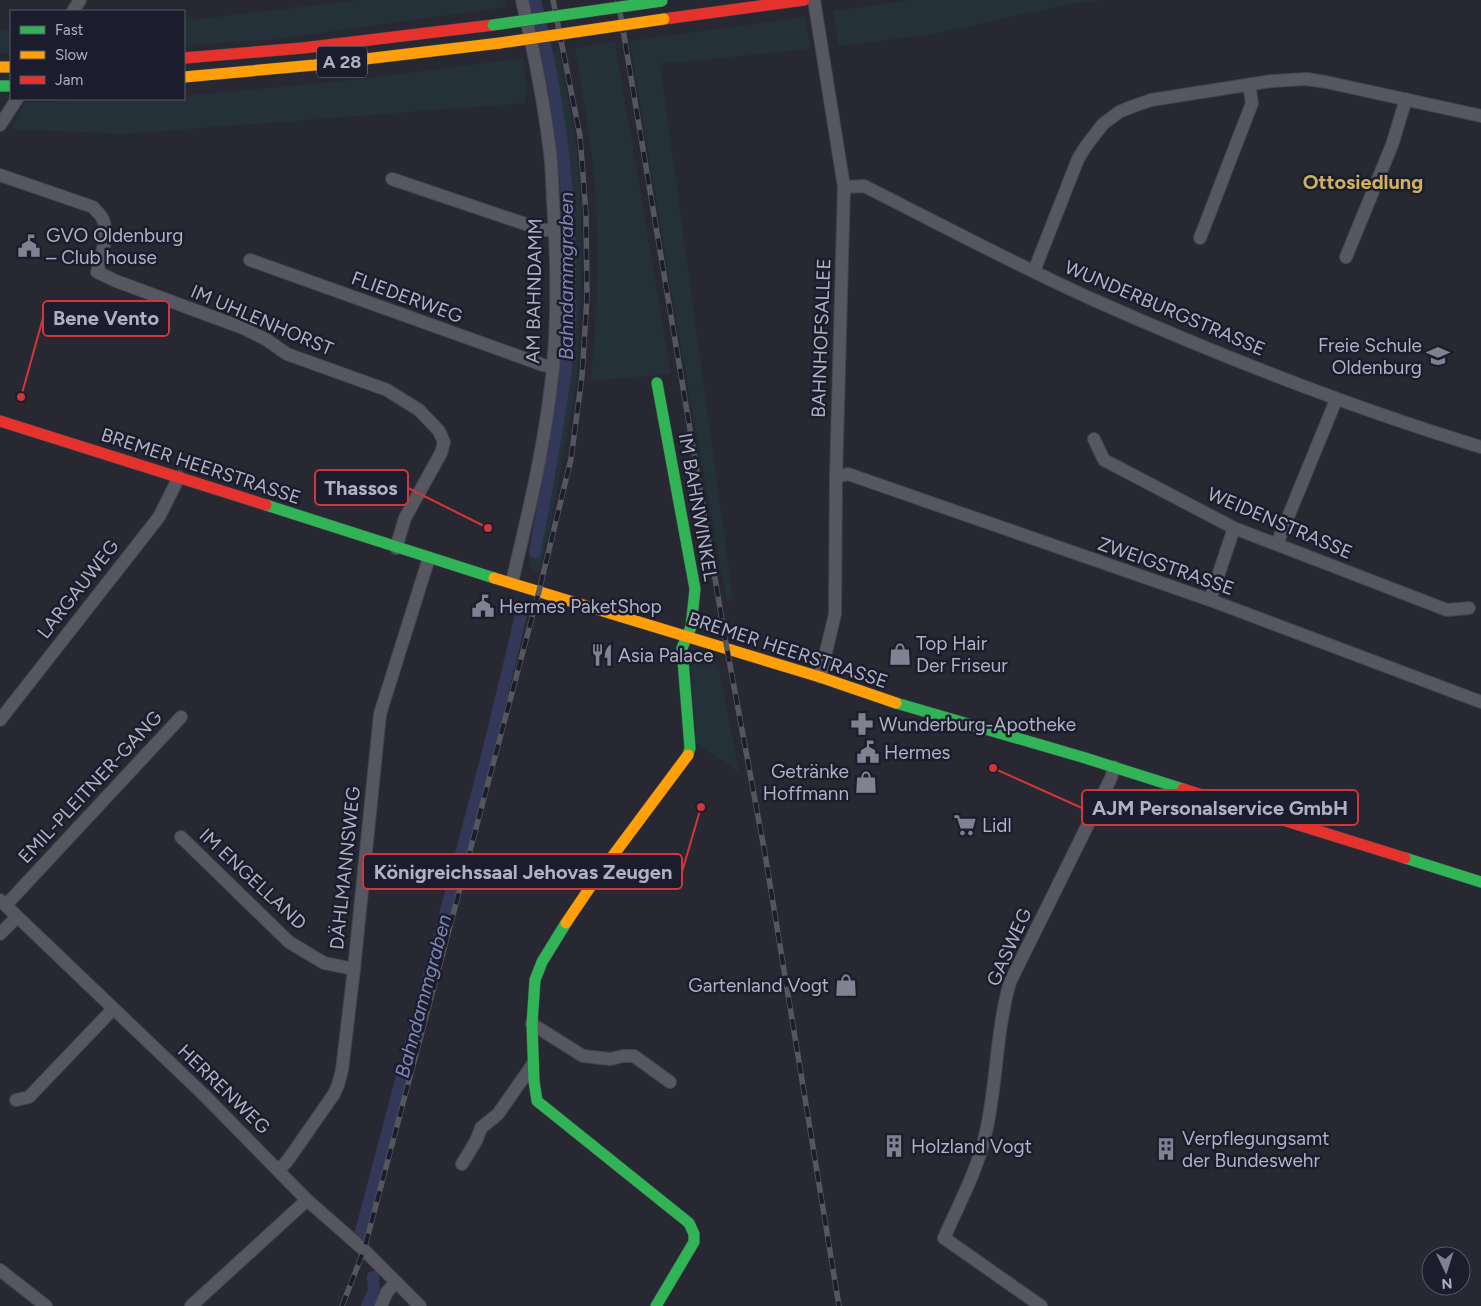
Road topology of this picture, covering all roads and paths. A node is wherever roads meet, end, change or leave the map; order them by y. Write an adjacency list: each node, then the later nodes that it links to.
1 (522, 0): 16 (street, AM BAHNDAMM)
2 (666, 0): 5 (main road, A 28)
3 (804, 0): 7 (main road, A 28, bridge)
4 (814, 0): 15 (street, BAHNHOFSALLEE)
5 (662, 1): 6 (main road, A 28, bridge)
6 (185, 58)
7 (185, 77)
8 (1249, 85): 10 (street); 17 (street); 20 (street)
9 (16, 100): 12 (street)
10 (1406, 100): 11 (street); 18 (street)
11 (1481, 116)
12 (0, 125)
13 (0, 175): 31 (street, IM UHLENHORST)
14 (392, 179): 16 (street)
15 (844, 187): 20 (street, WUNDERBURGSTRASSE); 28 (street, BAHNHOFSALLEE)
16 (555, 230): 21 (street, AM BAHNDAMM)
17 (1200, 238)
18 (1346, 257)
19 (250, 260): 21 (street, FLIEDERWEG)
20 (1034, 271): 23 (street, WUNDERBURGSTRASSE)
21 (553, 367): 33 (street, AM BAHNDAMM)
22 (657, 383): 36 (main road, IM BAHNWINKEL)
23 (1336, 400): 26 (street, WUNDERBURGSTRASSE); 30 (street)
24 (0, 421): 27 (main road, BREMER HEERSTRASSE)
25 (1094, 439): 29 (street, WEIDENSTRASSE)
26 (1481, 447)
27 (179, 477): 31 (main road, BREMER HEERSTRASSE); 40 (street, LARGAUWEG)
28 (836, 477): 34 (street, ZWEIGSTRASSE); 37 (street, BAHNHOFSALLEE)
29 (1234, 528): 30 (street, WEIDENSTRASSE); 34 (street)
30 (1277, 544): 35 (street, WEIDENSTRASSE)
31 (396, 548): 32 (main road, BREMER HEERSTRASSE)
32 (429, 558): 33 (main road, BREMER HEERSTRASSE); 47 (street, DÄHLMANNSWEG)
33 (512, 582): 36 (main road, BREMER HEERSTRASSE)
34 (1210, 600): 38 (street, ZWEIGSTRASSE)
35 (1469, 608)
36 (687, 636): 37 (main road, BREMER HEERSTRASSE); 49 (main road, IM BAHNWINKEL)
37 (820, 677): 41 (main road, BREMER HEERSTRASSE)
38 (1481, 702)
39 (181, 717): 44 (street, EMIL-PLEITNER-GANG)
40 (0, 720)
41 (1114, 767): 43 (main road, BREMER HEERSTRASSE); 63 (street, GASWEG)
42 (181, 837): 47 (street, IM ENGELLAND)
43 (1481, 882)
44 (3, 903): 45 (street, HERRENWEG)
45 (17, 917): 46 (street); 48 (street, HERRENWEG)
46 (0, 934)
47 (354, 969): 54 (street, DÄHLMANNSWEG)
48 (113, 1009): 52 (street); 54 (street, HERRENWEG)
49 (532, 1024): 50 (main road, IM BAHNWINKEL); 51 (street)
50 (533, 1064): 53 (street); 62 (main road, IM BAHNWINKEL)
51 (670, 1082)
52 (16, 1100)
53 (462, 1164)
54 (279, 1170): 55 (street, HERRENWEG)
55 (307, 1200): 57 (street, HERRENWEG); 59 (street)
56 (0, 1270): 58 (street)
57 (396, 1282): 60 (street); 61 (street, HERRENWEG)
58 (46, 1306)
59 (191, 1306)
60 (381, 1306)
61 (420, 1306)
62 (656, 1306)
63 (1041, 1306)

